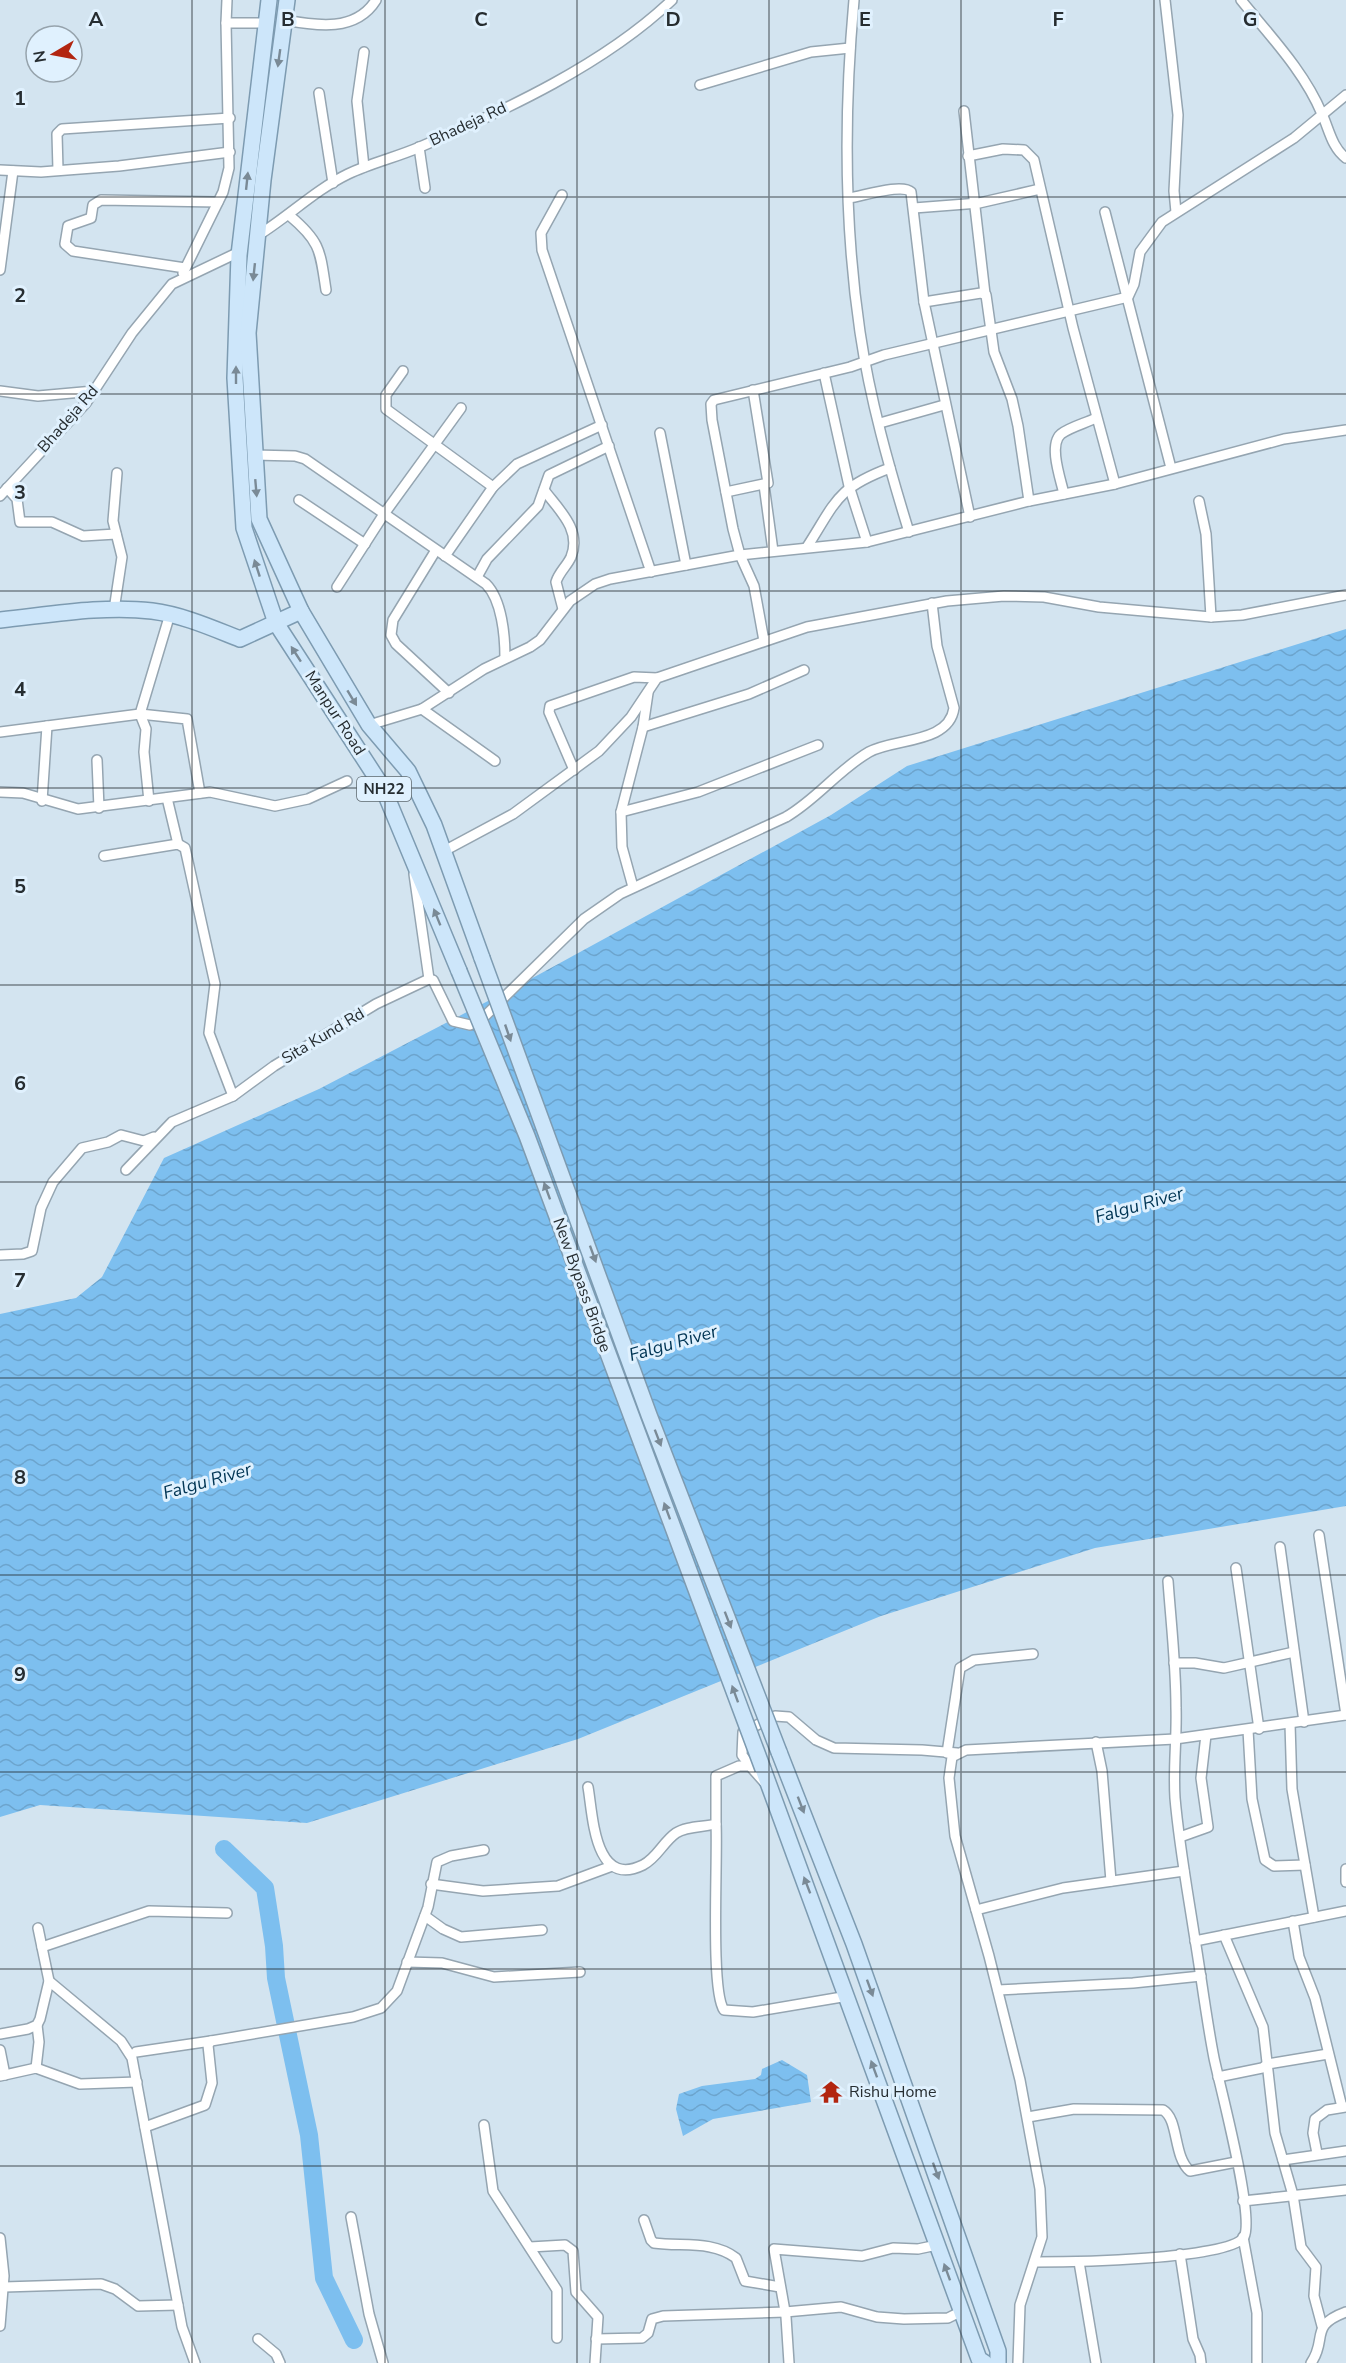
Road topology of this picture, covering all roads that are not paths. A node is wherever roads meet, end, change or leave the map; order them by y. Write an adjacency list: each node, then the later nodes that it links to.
1 (227, 0): 10 (street)
2 (269, 0): 11 (main road, Manpur Road)
3 (287, 0): 9 (main road, Manpur Road)
4 (376, 0): 9 (street)
5 (672, 0): 20 (street, Bhadeja Rd)
6 (854, 0): 12 (street)
7 (1165, 0): 37 (street)
8 (1241, 0): 18 (street)
9 (285, 20): 39 (main road, Manpur Road, one-way to 39)
10 (226, 23): 11 (street); 19 (street)
11 (266, 23): 40 (main road, Manpur Road, one-way to 11)
12 (850, 48): 14 (street); 32 (street)
13 (364, 52): 24 (street)
14 (700, 85)
15 (319, 93): 28 (street)
16 (1346, 95): 18 (street)
17 (964, 111): 22 (street)
18 (1323, 116): 23 (street); 37 (street)
19 (230, 118): 21 (street); 26 (street)
20 (419, 147): 24 (street, Bhadeja Rd); 29 (street)
21 (230, 152): 26 (street); 33 (street)
22 (968, 156): 30 (street); 34 (street)
23 (1346, 158)
24 (364, 168): 28 (street, Bhadeja Rd)
25 (0, 170): 27 (street)
26 (58, 170): 27 (street)
27 (13, 171): 42 (street)
28 (333, 183): 38 (street, Bhadeja Rd)
29 (425, 188)
30 (1040, 189): 34 (street); 48 (street)
31 (562, 195): 61 (street)
32 (849, 198): 35 (street); 51 (street)
33 (218, 202): 41 (street); 41 (street)
34 (973, 204): 35 (street); 45 (street)
35 (914, 208): 47 (street)
36 (1105, 212): 46 (street)
37 (1176, 212): 46 (street)
38 (290, 216): 39 (street, Bhadeja Rd); 44 (street)
39 (257, 236): 66 (main road, Manpur Road, one-way to 66)
40 (239, 252): 43 (street, Bhadeja Rd); 104 (main road, Manpur Road, one-way to 40)
41 (185, 268): 43 (street)
42 (0, 270)
43 (181, 277): 56 (street, Bhadeja Rd)
44 (326, 290)
45 (985, 294): 47 (street); 49 (street)
46 (1128, 297): 48 (street); 68 (street)
47 (924, 302): 50 (street)
48 (1069, 312): 49 (street); 59 (street)
49 (993, 330): 50 (street); 79 (street)
50 (932, 344): 51 (street); 57 (street)
51 (866, 362): 53 (street); 60 (street)
52 (403, 371): 64 (street)
53 (824, 373): 54 (street); 72 (street)
54 (753, 390): 71 (street); 76 (street)
55 (0, 391): 56 (street)
56 (94, 391): 75 (street, Bhadeja Rd)
57 (944, 405): 60 (street); 82 (street)
58 (461, 408): 64 (street)
59 (1096, 418): 70 (street); 77 (street)
60 (880, 423): 67 (street)
61 (602, 425): 65 (street); 73 (street)
62 (1346, 430): 68 (street)
63 (660, 433): 92 (street)
64 (435, 445): 73 (street); 81 (street)
65 (609, 446): 74 (street); 93 (street)
66 (254, 455): 81 (street); 100 (main road, Manpur Road, one-way to 100)
67 (890, 468): 72 (street); 83 (street)
68 (1171, 468): 70 (street)
69 (117, 473): 84 (street)
70 (1115, 484): 77 (street)
71 (764, 485): 76 (street); 89 (street)
72 (849, 486): 85 (street); 87 (street)
73 (493, 487): 91 (street)
74 (544, 490): 94 (street); 98 (street)
75 (3, 492): 84 (street)
76 (726, 492): 90 (street)
77 (1064, 494): 79 (street)
78 (299, 500): 86 (street)
79 (1029, 501): 82 (street)
80 (1199, 501): 102 (street)
81 (384, 514): 86 (street); 88 (street)
82 (970, 517): 83 (street)
83 (909, 532): 85 (street)
84 (116, 534): 99 (street)
85 (867, 542): 87 (street)
86 (365, 544): 95 (street)
87 (807, 547): 89 (street)
88 (436, 550): 91 (street); 110 (street)
89 (773, 551): 90 (street)
90 (740, 555): 92 (street); 105 (street)
91 (445, 556): 94 (street)
92 (686, 566): 93 (street)
93 (651, 572): 98 (street)
94 (477, 577): 106 (street)
95 (337, 587)
96 (1346, 595): 102 (street)
97 (932, 603): 102 (street); 105 (street); 133 (street)
98 (563, 609): 106 (street)
99 (114, 610): 101 (main road); 103 (main road)
100 (301, 611): 104 (main road); 113 (main road, Manpur Road / NH22, one-way to 113)
101 (170, 614): 104 (main road); 112 (street)
102 (1211, 617)
103 (0, 620)
104 (276, 623): 132 (main road, Manpur Road / NH22, one-way to 104)
105 (764, 641): 108 (street)
106 (505, 658): 110 (street)
107 (804, 670): 115 (street)
108 (657, 678): 109 (street); 120 (street)
109 (649, 687): 115 (street); 120 (street)
110 (449, 693): 111 (street)
111 (422, 710): 113 (street); 119 (street)
112 (140, 714): 114 (street); 123 (street); 126 (street)
113 (369, 725): 130 (main road, Manpur Road / NH22)
114 (46, 726): 116 (street); 125 (street)
115 (643, 727): 128 (street)
116 (0, 732)
117 (818, 744): 128 (street)
118 (97, 760): 127 (street)
119 (495, 762)
120 (574, 770): 130 (street)
121 (347, 781): 123 (street)
122 (0, 793): 125 (street)
123 (200, 793): 124 (street)
124 (167, 798): 126 (street); 129 (street)
125 (42, 801): 127 (street)
126 (149, 801): 127 (street)
127 (99, 808)
128 (621, 812): 133 (street)
129 (178, 844): 131 (street); 137 (street)
130 (444, 851): 134 (main road, Manpur Road / NH22)
131 (104, 856)
132 (412, 859): 135 (main road, Manpur Road / NH22, one-way to 132); 136 (street)
133 (633, 887): 136 (street)
134 (482, 958): 235 (main road, New Bypass Bridge / NH22, one-way to 235, bridge)
135 (459, 971): 158 (main road, New Bypass Bridge / NH22, one-way to 135, bridge)
136 (429, 978): 137 (street, Sita Kund Rd)
137 (233, 1096): 138 (street, Sita Kund Rd)
138 (156, 1136): 139 (street, Sita Kund Rd); 140 (street)
139 (126, 1170)
140 (0, 1255)
141 (1319, 1535): 149 (street)
142 (1280, 1547): 145 (street)
143 (1236, 1568): 147 (street)
144 (1168, 1581): 148 (street)
145 (1294, 1652): 147 (street); 150 (street)
146 (1034, 1654): 157 (street)
147 (1249, 1661): 148 (street); 152 (street)
148 (1174, 1663): 155 (street)
149 (1346, 1715): 150 (street)
150 (1304, 1722): 151 (street)
151 (1290, 1724): 152 (street); 163 (street)
152 (1259, 1729): 153 (street)
153 (1248, 1730): 154 (street); 163 (street)
154 (1206, 1735): 155 (street); 161 (street)
155 (1175, 1739): 156 (street); 161 (street)
156 (1096, 1742): 157 (street); 167 (street)
157 (952, 1753): 158 (street); 170 (street)
158 (757, 1767): 160 (street); 186 (main road, New Bypass Bridge, one-way to 158)
159 (588, 1787): 164 (street)
160 (716, 1824): 164 (street); 186 (street)
161 (1180, 1837): 166 (street)
162 (484, 1850): 169 (street)
163 (1305, 1865): 174 (street)
164 (612, 1866): 169 (street)
165 (1346, 1869): 168 (street)
166 (1184, 1871): 167 (street); 179 (street)
167 (1111, 1881): 170 (street)
168 (1346, 1882)
169 (431, 1884): 173 (street)
170 (976, 1910): 185 (street)
171 (1346, 1911): 174 (street)
172 (228, 1913): 180 (street)
173 (425, 1916): 177 (street); 181 (street)
174 (1314, 1917): 175 (street)
175 (1293, 1921): 178 (street); 192 (street)
176 (38, 1928): 180 (street)
177 (542, 1930)
178 (1224, 1935): 179 (street); 193 (street)
179 (1195, 1941): 183 (street)
180 (42, 1947): 184 (street)
181 (407, 1962): 182 (street); 189 (street)
182 (580, 1972)
183 (1201, 1976): 185 (street); 196 (street)
184 (49, 1981): 187 (street); 197 (street)
185 (998, 1990): 199 (street)
186 (848, 1996): 213 (main road, New Bypass Bridge, one-way to 186)
187 (37, 2025): 188 (street); 194 (street)
188 (0, 2034)
189 (211, 2041): 191 (street); 201 (street)
190 (0, 2050): 195 (street)
191 (136, 2052)
192 (1328, 2054): 193 (street); 198 (street)
193 (1268, 2064): 196 (street); 204 (street)
194 (36, 2068): 195 (street); 197 (street)
195 (3, 2075)
196 (1218, 2077): 205 (street)
197 (137, 2082): 201 (street)
198 (1344, 2107): 203 (street)
199 (1028, 2117): 205 (street); 216 (street)
200 (484, 2125): 214 (street)
201 (145, 2127): 220 (street)
202 (1346, 2151): 203 (street)
203 (1317, 2153): 204 (street)
204 (1283, 2160): 207 (street)
205 (1236, 2162): 208 (street)
206 (1346, 2190): 207 (street)
207 (1293, 2195): 208 (street); 225 (street)
208 (1243, 2200): 211 (street)
209 (351, 2217): 231 (street)
210 (644, 2220): 219 (street)
211 (1243, 2237): 215 (street); 239 (street)
212 (0, 2238): 218 (street)
213 (938, 2245): 219 (street); 221 (main road, New Bypass Bridge, one-way to 213)
214 (530, 2247): 226 (street); 228 (street)
215 (1180, 2254): 217 (street); 238 (street)
216 (1035, 2262): 217 (street); 236 (street)
217 (1079, 2262): 237 (street)
218 (4, 2287): 220 (street); 224 (street)
219 (780, 2287): 222 (street)
220 (178, 2305): 229 (street)
221 (962, 2311): 222 (street); 234 (main road, New Bypass Bridge)
222 (785, 2312): 228 (street); 233 (street)
223 (1346, 2312): 225 (street)
224 (0, 2326)
225 (1322, 2326): 240 (street)
226 (557, 2338)
227 (258, 2339): 230 (street)
228 (596, 2339): 232 (street)
229 (195, 2363)
230 (280, 2363)
231 (383, 2363)
232 (595, 2363)
233 (789, 2363)
234 (985, 2363)
235 (998, 2363)
236 (1017, 2363)
237 (1096, 2363)
238 (1201, 2363)
239 (1257, 2363)
240 (1311, 2363)

